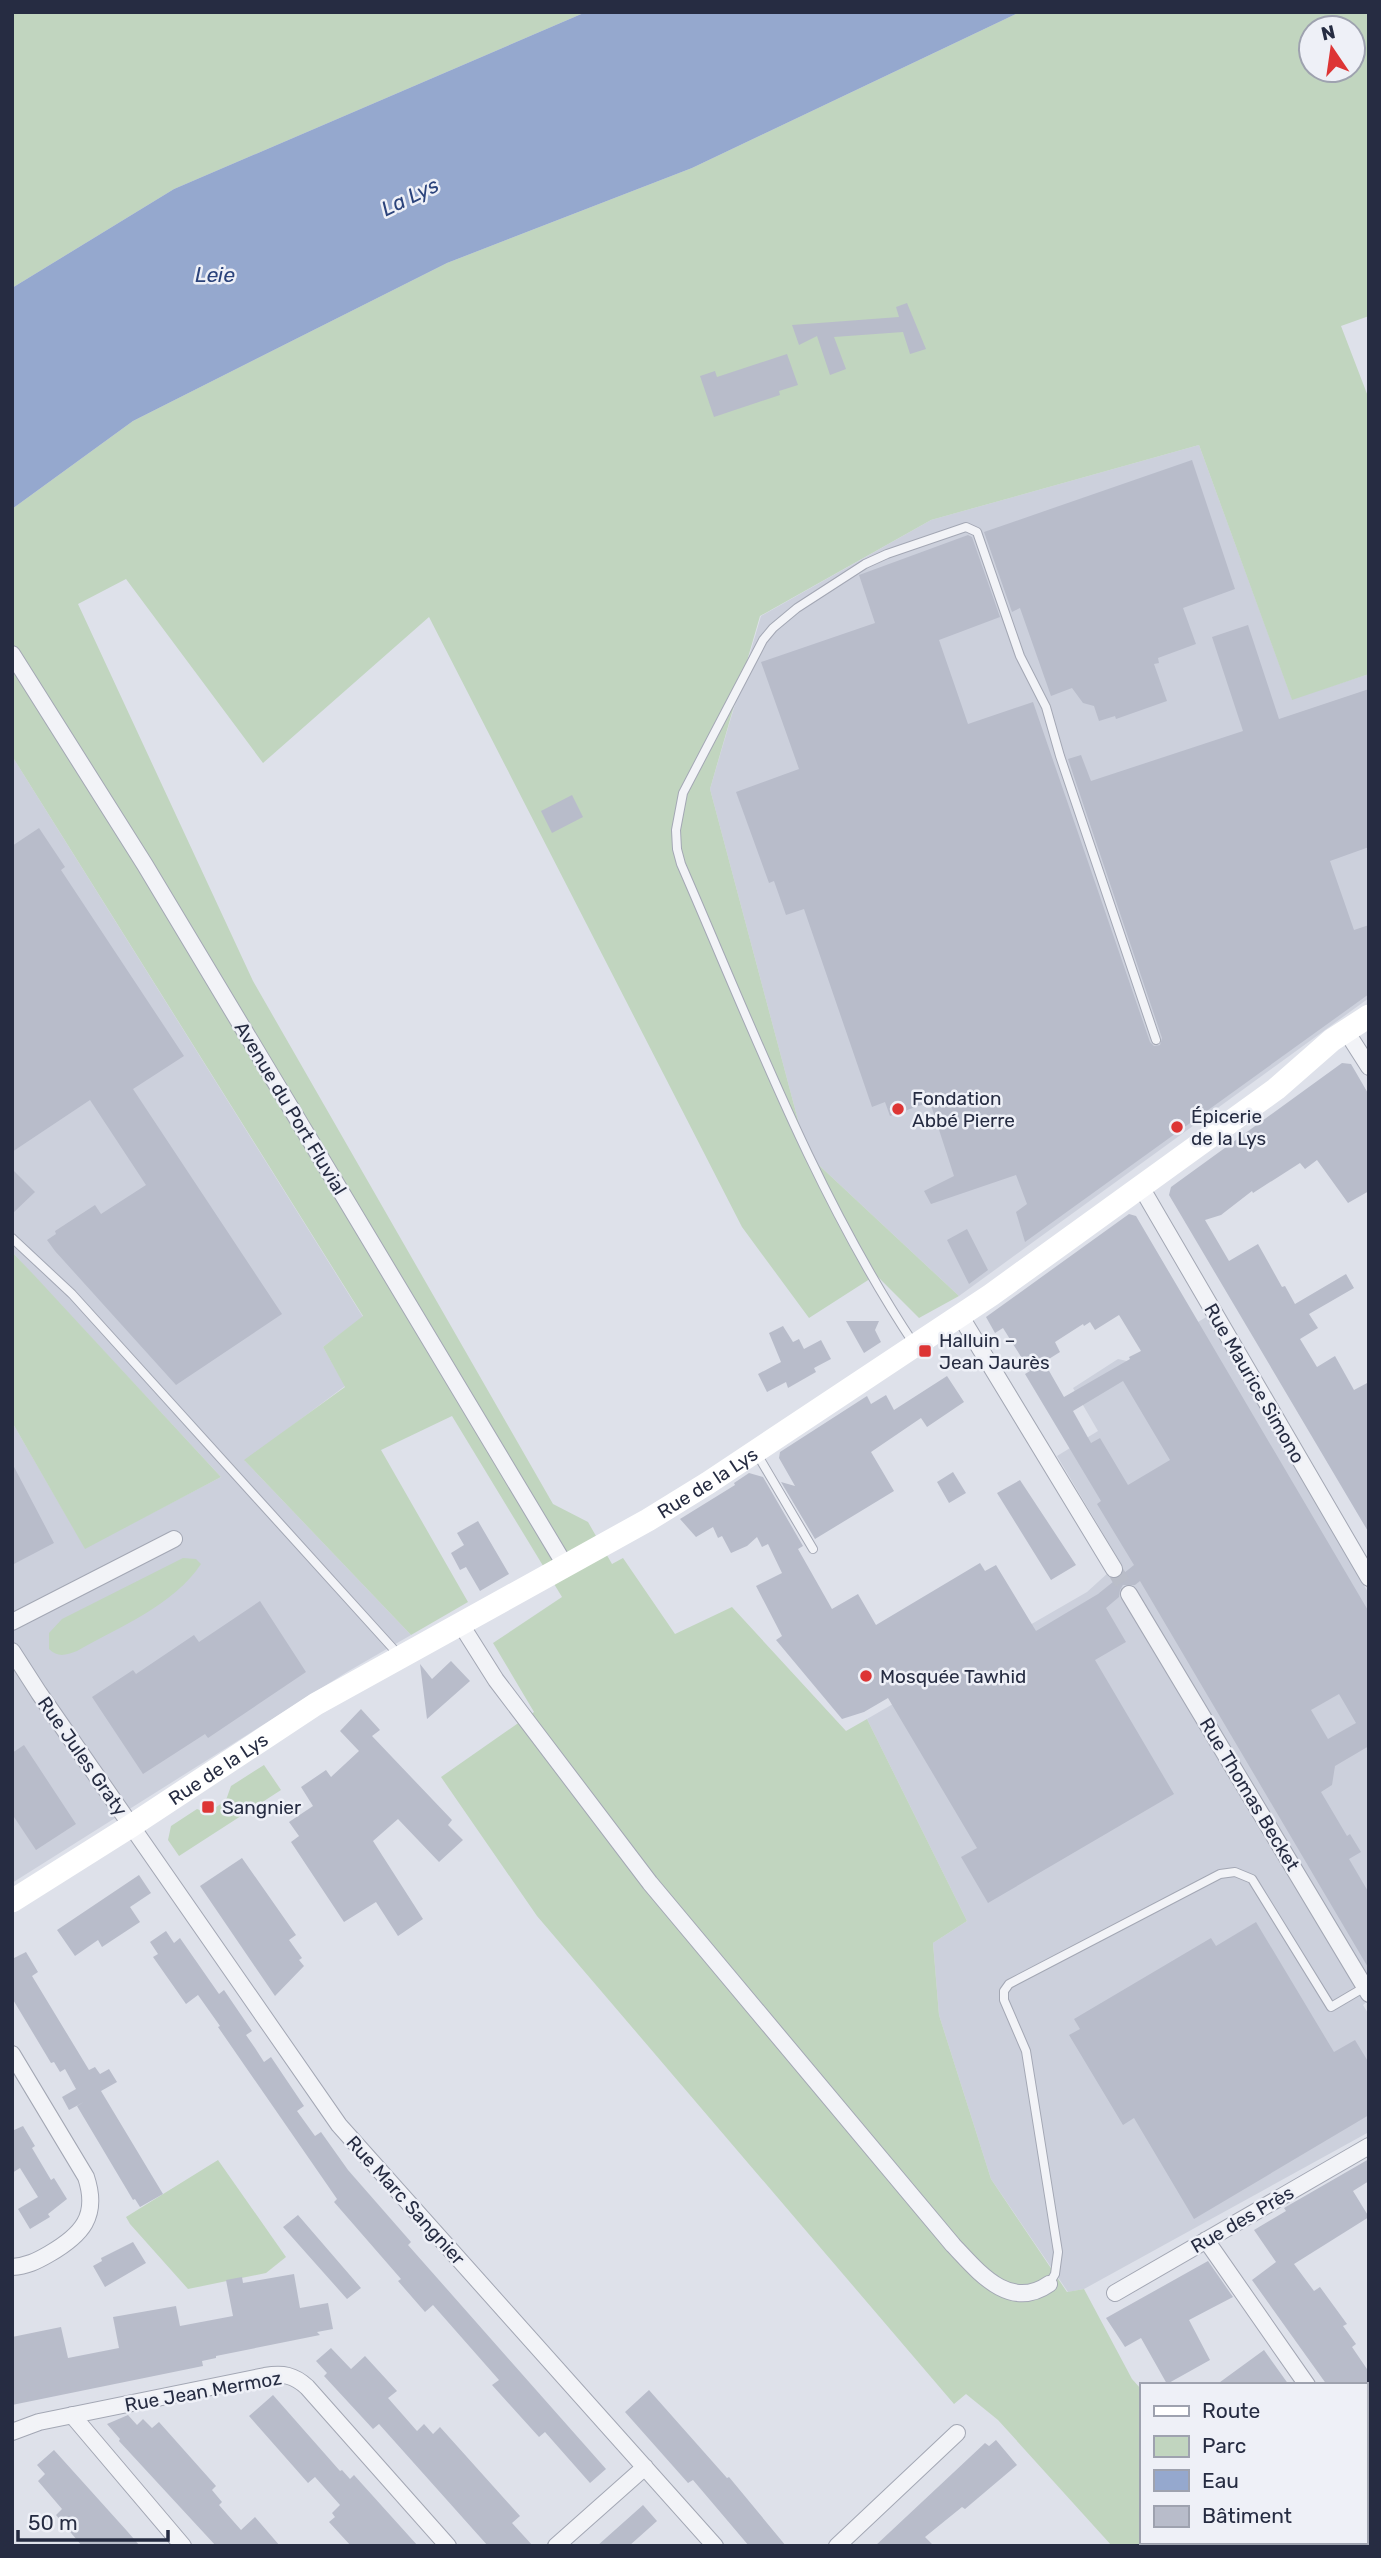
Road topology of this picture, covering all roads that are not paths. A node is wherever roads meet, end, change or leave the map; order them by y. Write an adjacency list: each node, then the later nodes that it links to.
1 (12, 654): 13 (street, Avenue du Port Fluvial)
2 (1369, 1016): 3 (main road, Rue de la Lys)
3 (1346, 1031): 5 (street); 6 (main road, Rue de la Lys)
4 (1156, 1040): 9 (lane)
5 (1369, 1067)
6 (1140, 1187): 8 (main road, Rue de la Lys); 15 (street, Rue Maurice Simono)
7 (12, 1238): 20 (lane)
8 (961, 1317): 9 (main road, Rue de la Lys); 14 (street)
9 (916, 1346): 10 (main road, Rue de la Lys)
10 (756, 1452): 12 (lane); 13 (main road, Rue de la Lys)
11 (174, 1539): 17 (street)
12 (813, 1549)
13 (565, 1564): 18 (main road, Rue de la Lys)
14 (1114, 1570)
15 (1369, 1578)
16 (1129, 1594): 23 (street, Rue Thomas Becket)
17 (12, 1622)
18 (460, 1623): 20 (main road, Rue de la Lys); 28 (street)
19 (12, 1651): 21 (street, Rue Jules Graty)
20 (401, 1657): 21 (main road, Rue de la Lys)
21 (131, 1826): 22 (main road, Rue de la Lys); 34 (street, Rue Marc Sangnier)
22 (12, 1901)
23 (1367, 1991): 28 (lane)
24 (12, 2054): 27 (street)
25 (1369, 2146): 26 (street, Rue des Près)
26 (1206, 2240): 29 (street, Rue des Près); 30 (street)
27 (12, 2267)
28 (1049, 2284)
29 (1115, 2293)
30 (1306, 2383)
31 (72, 2415): 32 (street, Rue Jean Mermoz); 35 (street); 36 (street, Rue Jean Mermoz)
32 (12, 2432)
33 (957, 2433): 39 (street)
34 (645, 2467): 37 (street); 38 (street, Rue Marc Sangnier)
35 (183, 2546)
36 (448, 2546)
37 (556, 2546)
38 (715, 2546)
39 (837, 2546)

